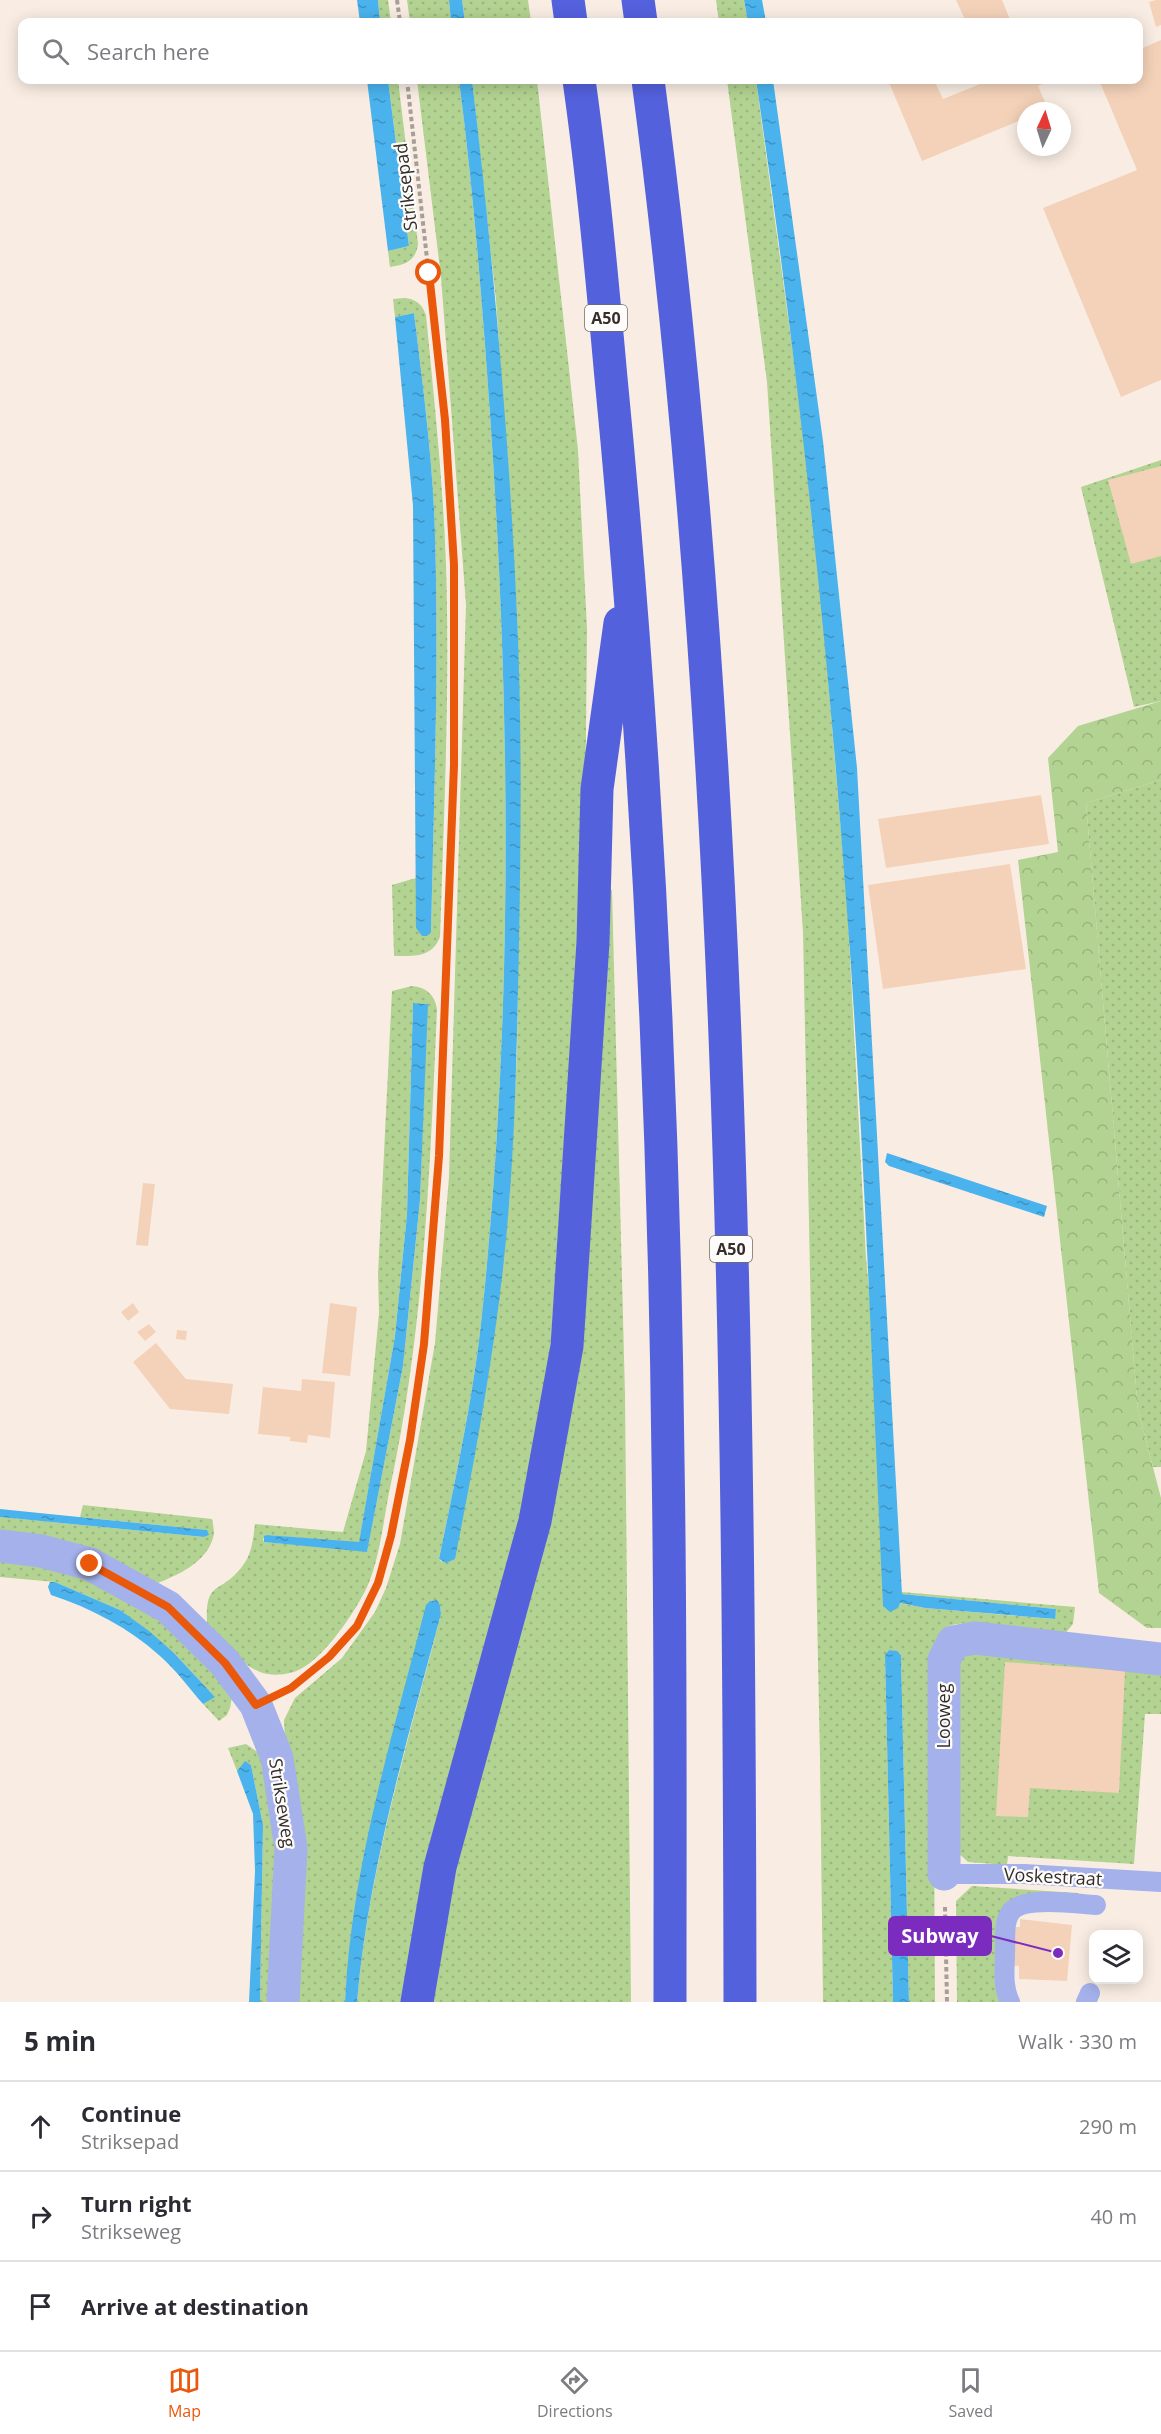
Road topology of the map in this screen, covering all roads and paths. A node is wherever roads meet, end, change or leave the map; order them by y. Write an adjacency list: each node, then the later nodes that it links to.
1 (398, 0): 4 (path)
2 (568, 0): 5 (highway)
3 (638, 0): 6 (highway)
4 (400, 18)
5 (571, 18)
6 (640, 18)
7 (407, 84): 13 (path, Striksepad)
8 (580, 84): 10 (highway, A50)
9 (648, 84): 20 (highway, A50)
10 (629, 556): 18 (highway, A50); 19 (highway, A50)
11 (0, 1546): 13 (street, Strikseweg)
12 (1161, 1659): 14 (street, Looweg)
13 (256, 1705): 17 (street, Strikseweg)
14 (944, 1874): 15 (lane, Voskestraat); 21 (path)
15 (1161, 1882)
16 (1096, 1905): 22 (lane)
17 (284, 2002)
18 (417, 2002)
19 (670, 2002)
20 (740, 2002)
21 (946, 2002)
22 (1010, 2002)

